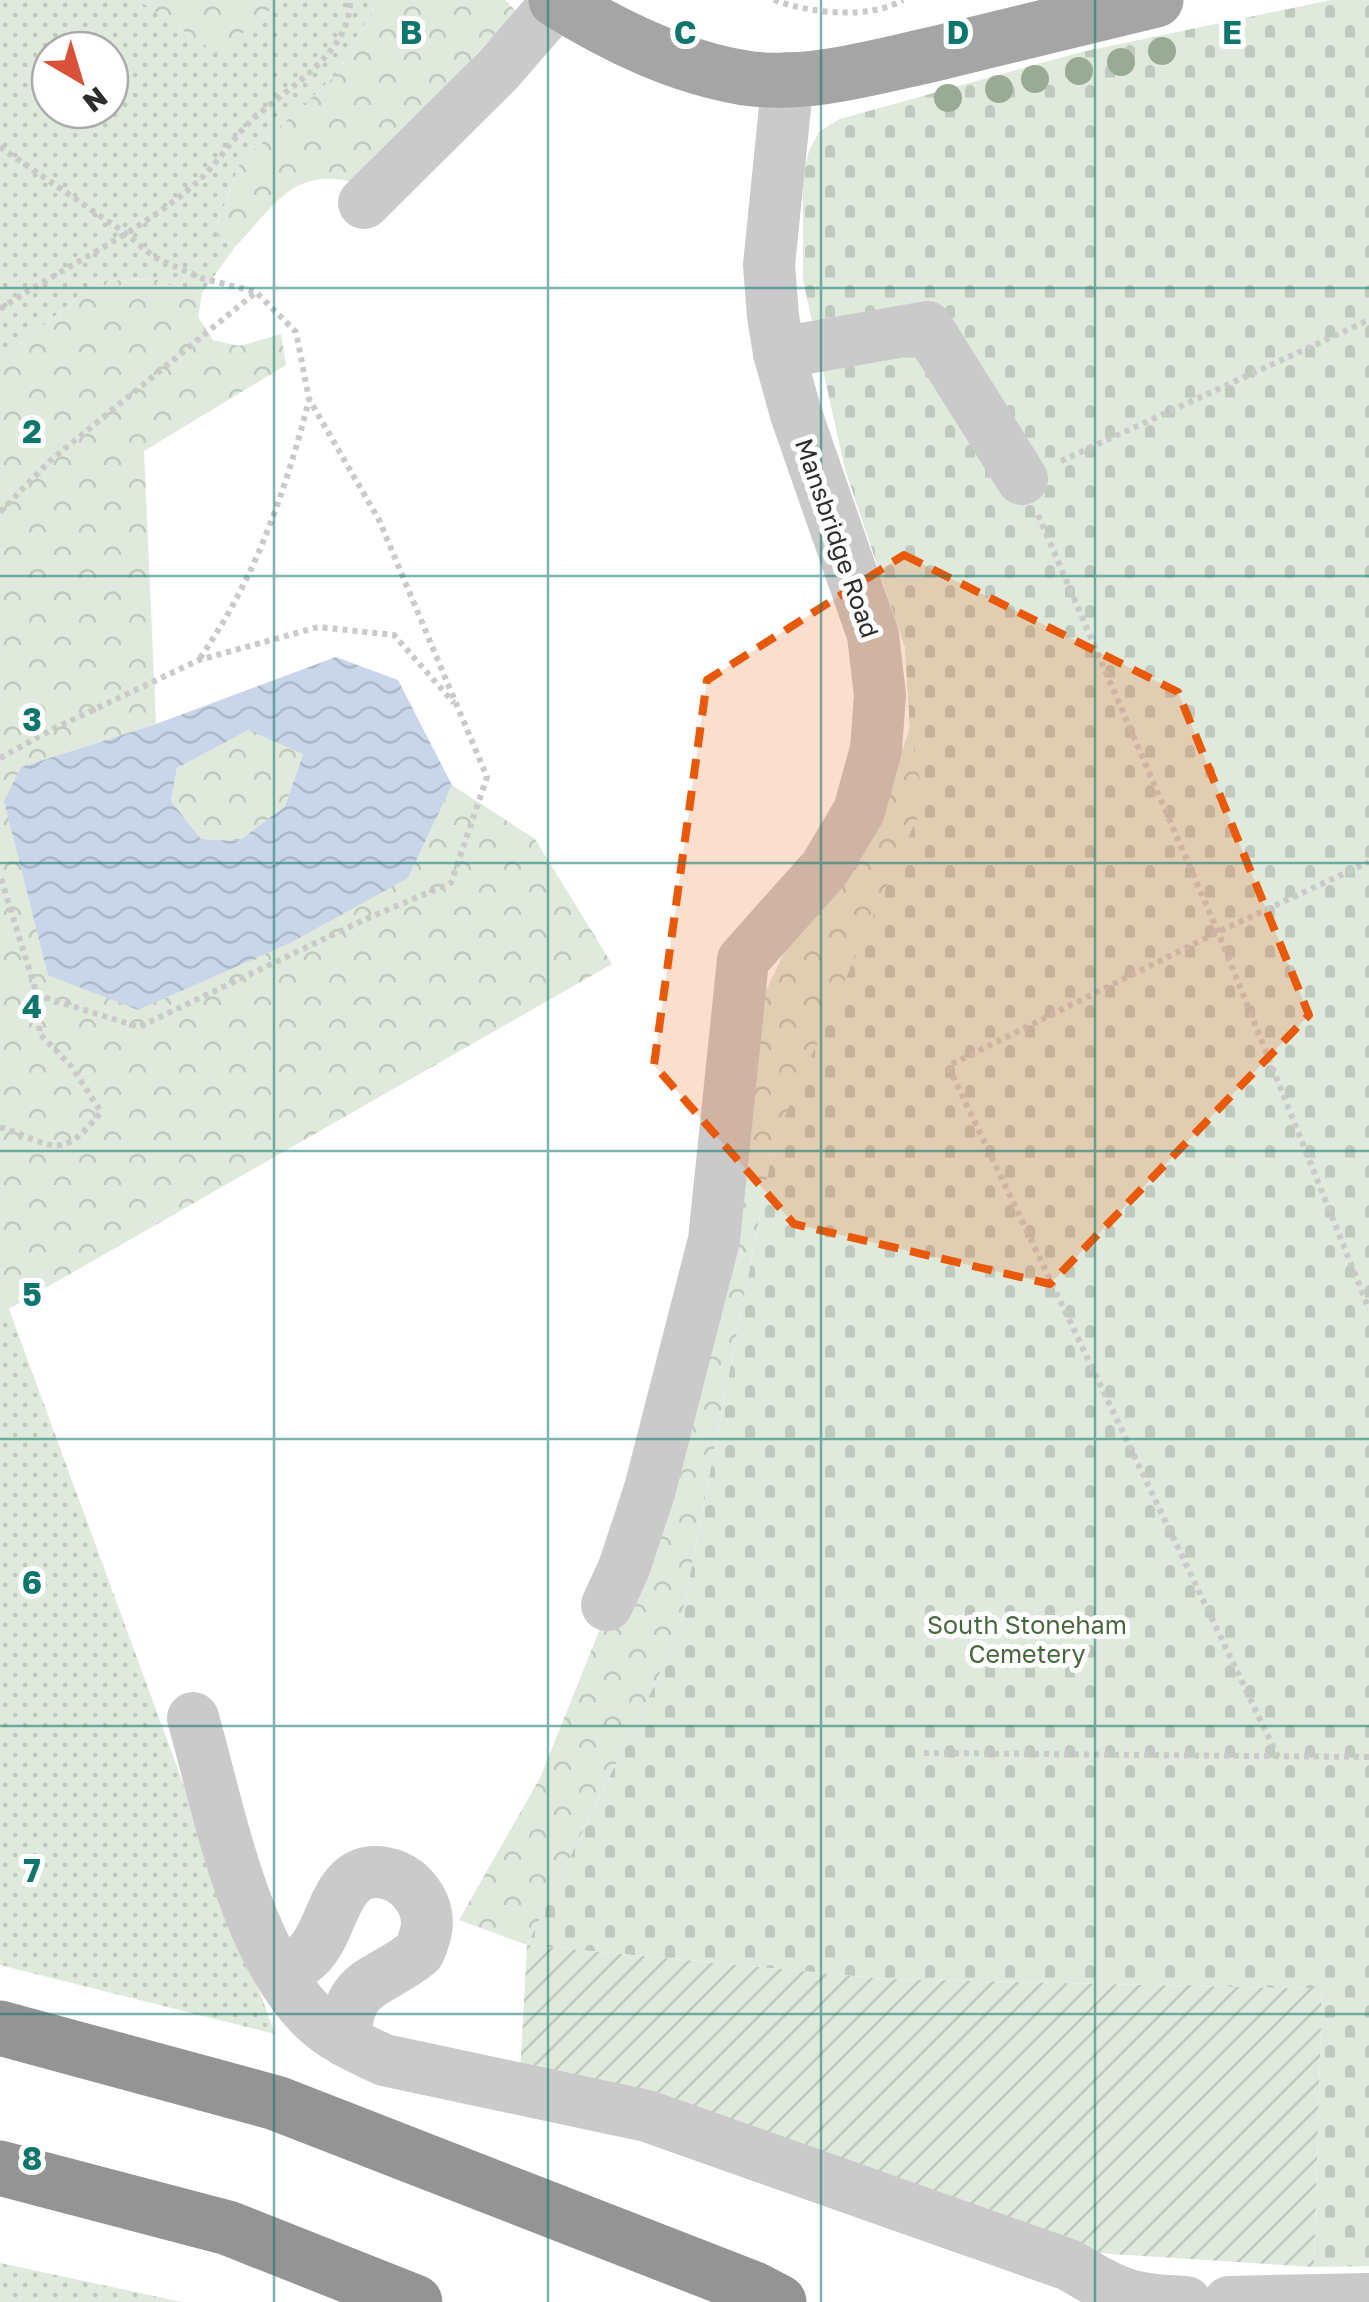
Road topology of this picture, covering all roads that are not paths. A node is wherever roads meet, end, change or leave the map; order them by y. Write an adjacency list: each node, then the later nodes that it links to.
1 (557, 0): 3 (main road); 4 (street)
2 (1156, 0): 3 (main road)
3 (788, 78): 5 (street, Mansbridge Road)
4 (364, 203)
5 (779, 352): 6 (street); 7 (street, Mansbridge Road)
6 (1022, 478)
7 (608, 1605)
8 (194, 1718): 9 (street)
9 (281, 1973): 11 (street); 11 (street)
10 (0, 2028): 15 (highway)
11 (346, 2042): 16 (street)
12 (0, 2168): 14 (highway)
13 (1369, 2299): 17 (street)
14 (415, 2302)
15 (779, 2302)
16 (1186, 2302)
17 (1229, 2302)

